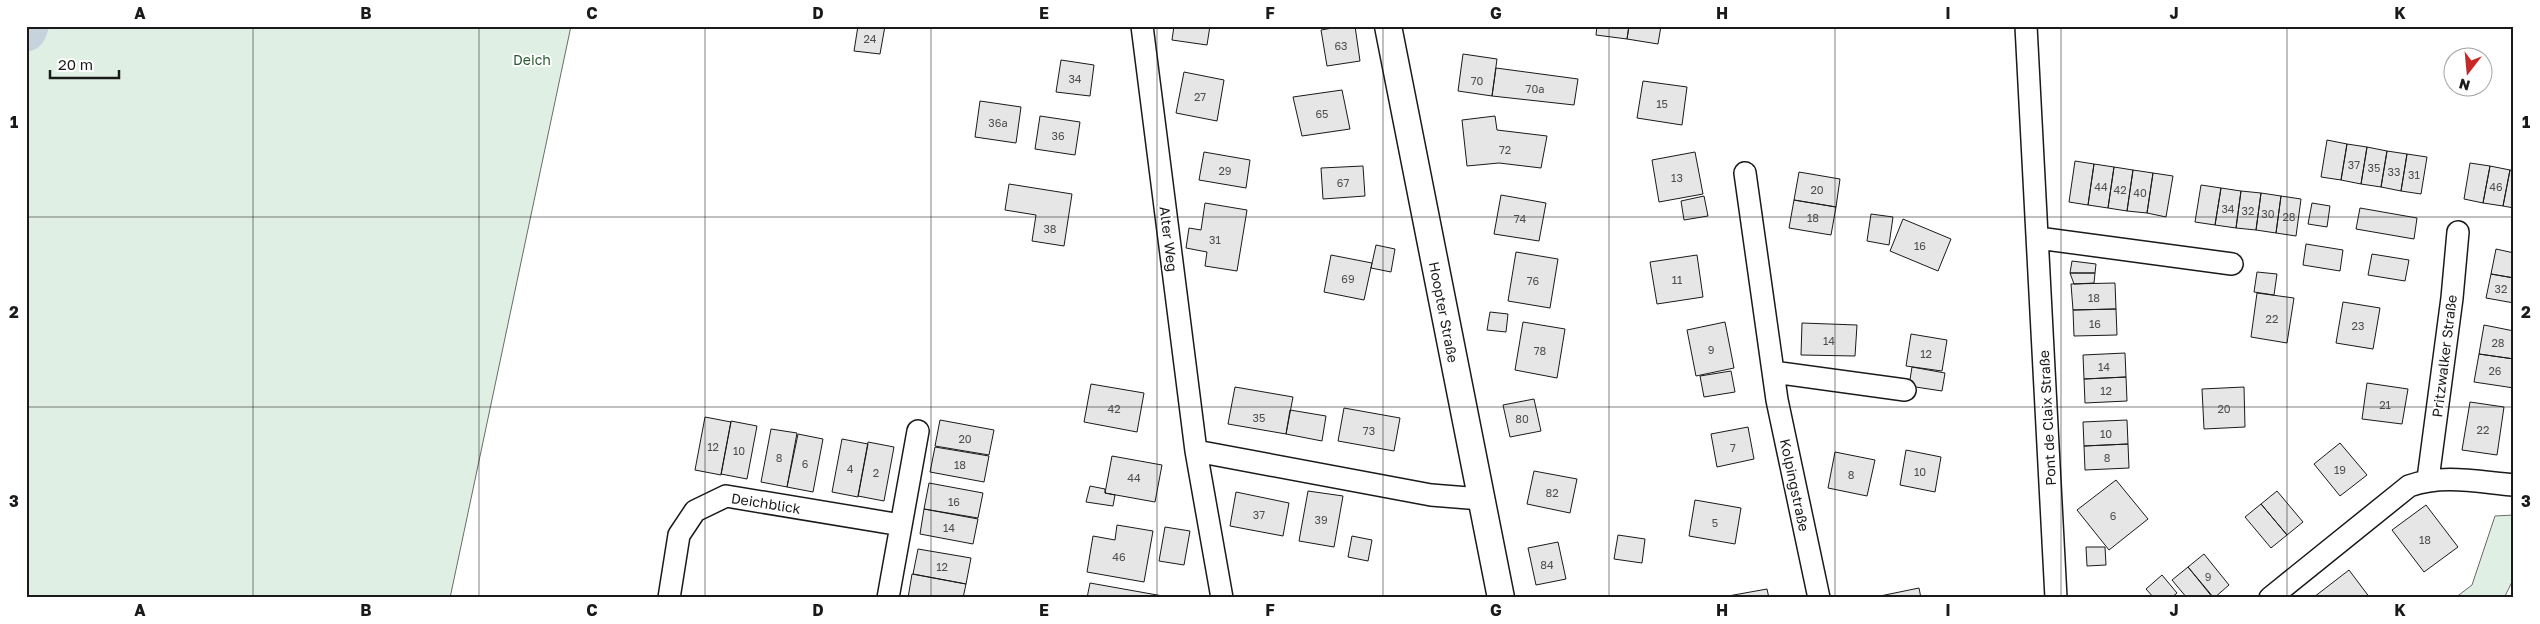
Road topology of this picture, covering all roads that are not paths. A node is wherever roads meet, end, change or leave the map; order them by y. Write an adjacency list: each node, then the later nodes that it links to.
1 (1142, 26): 11 (street, Alter Weg)
2 (1388, 26): 14 (street, Hoopter Straße)
3 (2026, 26): 6 (street, Pont de Claix Straße)
4 (1745, 173): 8 (street, Kolpingstraße)
5 (2458, 232): 12 (street, Pritzwalker Straße)
6 (2038, 238): 7 (street); 21 (street, Pont de Claix Straße)
7 (2232, 264)
8 (1774, 372): 9 (street); 20 (street, Kolpingstraße)
9 (1905, 390)
10 (918, 431): 15 (street)
11 (1196, 451): 14 (street); 18 (street, Alter Weg)
12 (2428, 479): 13 (street); 22 (street)
13 (2514, 485)
14 (1481, 499): 19 (street, Hoopter Straße)
15 (901, 525): 16 (street, Deichblick); 17 (street)
16 (669, 598)
17 (888, 598)
18 (1222, 598)
19 (1501, 598)
20 (1818, 598)
21 (2056, 598)
22 (2270, 598)

